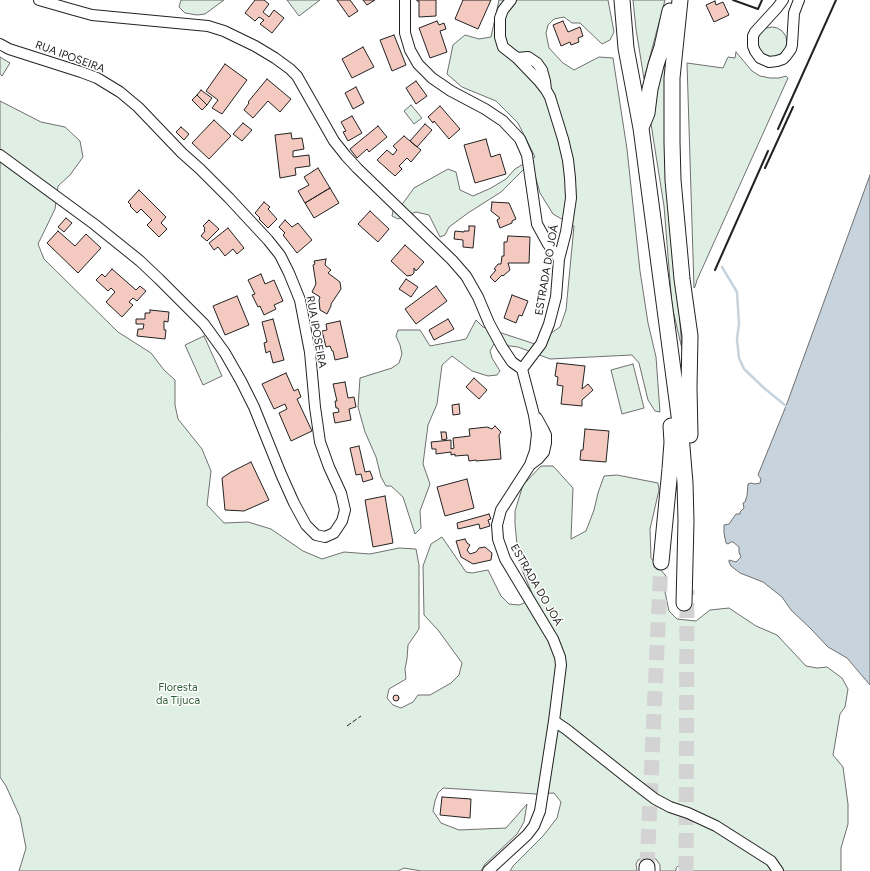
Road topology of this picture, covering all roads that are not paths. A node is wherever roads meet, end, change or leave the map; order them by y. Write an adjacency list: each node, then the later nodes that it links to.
1 (40, 0): 14 (street)
2 (404, 0): 12 (street)
3 (510, 0): 12 (street, ESTRADA DO JOÁ)
4 (622, 0): 10 (highway)
5 (672, 0): 10 (highway)
6 (680, 0): 15 (highway)
7 (783, 0): 8 (street)
8 (799, 0)
9 (0, 44): 11 (street, RUA IPOSEIRA)
10 (641, 128): 13 (highway)
11 (0, 155)
12 (559, 259): 14 (street, ESTRADA DO JOÁ)
13 (669, 341): 16 (highway); 17 (highway)
14 (522, 369): 18 (street, ESTRADA DO JOÁ)
15 (690, 452)
16 (661, 562)
17 (684, 603)
18 (554, 721): 19 (street, ESTRADA DO JOÁ); 20 (street)
19 (488, 871)
20 (778, 871)

